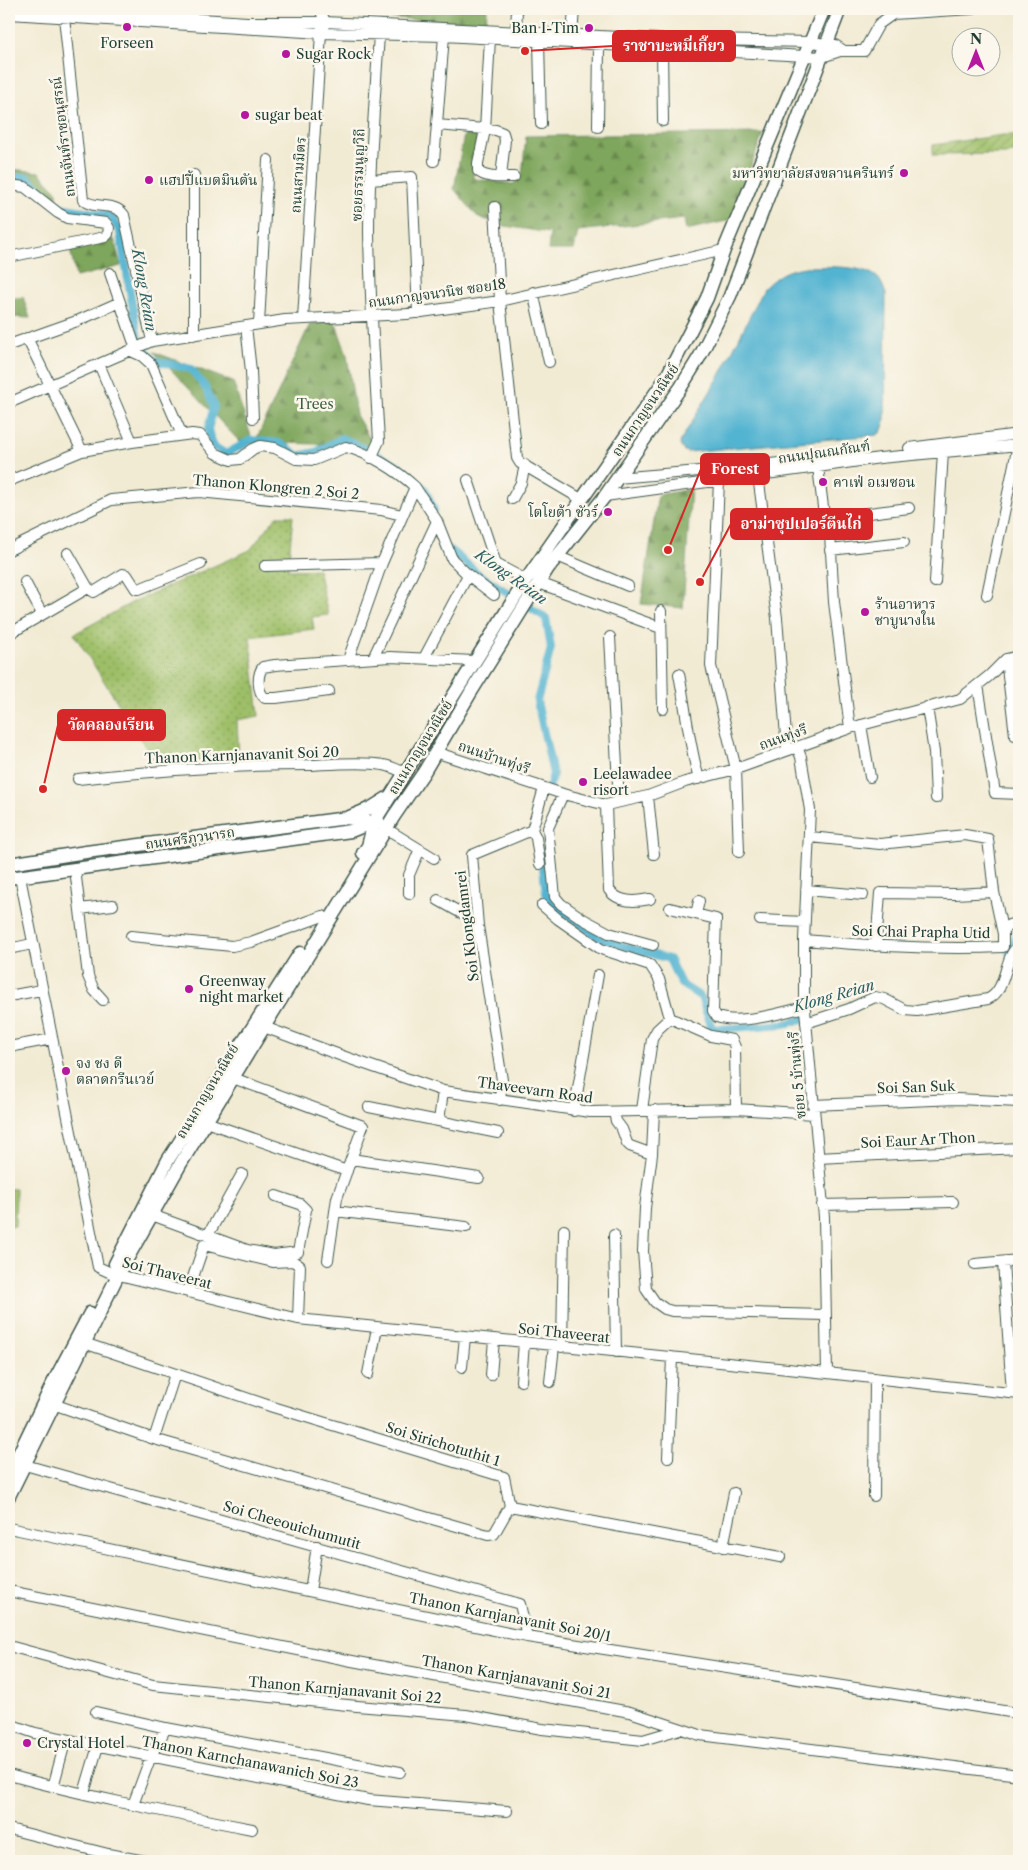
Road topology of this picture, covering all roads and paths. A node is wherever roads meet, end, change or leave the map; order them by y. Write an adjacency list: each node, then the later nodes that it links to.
1 (48, 9): 10 (street)
2 (320, 9): 10 (street)
3 (517, 9): 11 (street)
4 (574, 9): 13 (street)
5 (824, 9): 17 (main road, ถนนกาญจนวณิชย์)
6 (840, 9): 19 (main road, ถนนกาญจนวณิชย์)
7 (972, 9): 21 (street)
8 (9, 14): 9 (street)
9 (64, 17): 10 (street); 50 (street, ถนนจันท์ราชอนุสรณ์)
10 (323, 27): 11 (street); 12 (street); 45 (street, ถนนสามมิตร)
11 (516, 32): 13 (street)
12 (379, 34): 14 (street); 34 (street, ซอยธรรมนูญวิถี)
13 (572, 35): 17 (street)
14 (444, 36): 15 (street); 26 (street)
15 (490, 38): 16 (street); 28 (street)
16 (539, 41): 18 (street); 25 (street)
17 (811, 42): 19 (street); 22 (main road, ถนนกาญจนวณิชย์)
18 (599, 44): 20 (street); 27 (street)
19 (826, 44): 21 (street); 23 (main road, ถนนกาญจนวณิชย์)
20 (662, 48): 22 (street); 24 (street)
21 (844, 51): 23 (street)
22 (805, 56): 23 (street); 37 (main road, ถนนกาญจนวณิชย์)
23 (822, 57): 69 (main road, ถนนกาญจนวณิชย์)
24 (663, 121)
25 (541, 124)
26 (437, 125): 28 (street); 30 (street)
27 (598, 127)
28 (485, 130): 32 (street); 32 (street)
29 (268, 160): 46 (street)
30 (434, 161)
31 (194, 175): 48 (street)
32 (501, 177): 33 (street)
33 (514, 177)
34 (370, 180): 43 (street); 44 (street, ซอยธรรมนูญวิถี)
35 (9, 184): 38 (street)
36 (495, 207): 41 (street)
37 (724, 250): 40 (street, ถนนกาญจนวนิช ซอย18); 67 (main road, ถนนกาญจนวณิชย์)
38 (9, 257)
39 (110, 273): 42 (street)
40 (533, 292): 41 (street, ถนนกาญจนวนิช ซอย18); 53 (street)
41 (500, 301): 43 (street, ถนนกาญจนวนิช ซอย18); 65 (street)
42 (120, 302): 49 (street); 52 (street)
43 (418, 313): 44 (street, ถนนกาญจนวนิช ซอย18)
44 (372, 317): 45 (street, ถนนกาญจนวนิช ซอย18); 64 (street, ซอยธรรมนูญวิถี)
45 (303, 319): 46 (street, ถนนกาญจนวนิช ซอย18)
46 (259, 324): 47 (street, ถนนกาญจนวนิช ซอย18)
47 (246, 326): 48 (street, ถนนกาญจนวนิช ซอย18); 57 (street)
48 (194, 335): 50 (street, ถนนกาญจนวนิช ซอย18)
49 (27, 338): 51 (street); 55 (street)
50 (151, 342): 52 (street, ถนนกาญจนวนิช ซอย18)
51 (9, 345)
52 (135, 349): 54 (street, ถนนกาญจนวนิช ซอย18); 59 (street)
53 (549, 362)
54 (99, 364): 55 (street, ถนนกาญจนวนิช ซอย18); 60 (street)
55 (50, 385): 56 (street, ถนนกาญจนวนิช ซอย18); 62 (street)
56 (9, 403)
57 (253, 418)
58 (1019, 434): 68 (street, ถนนปุณณกัณฑ์)
59 (182, 436): 60 (street); 64 (street)
60 (132, 442): 62 (street)
61 (1019, 445): 63 (street, ถนนปุณณกัณฑ์); 97 (street)
62 (82, 451): 71 (street)
63 (942, 452): 66 (street, ถนนปุณณกัณฑ์); 92 (street)
64 (371, 457): 74 (street)
65 (525, 465): 76 (street); 77 (street)
66 (818, 468): 68 (street, ถนนปุณณกัณฑ์); 80 (street)
67 (602, 469): 69 (main road); 73 (main road, ถนนกาญจนวณิชย์)
68 (757, 470): 69 (street, ถนนปุณณกัณฑ์); 72 (street, ถนนปุณณกัณฑ์); 117 (street, ซอย 5 บ้านทุ่งรี)
69 (617, 478): 75 (main road, ถนนกาญจนวณิชย์)
70 (468, 480): 93 (street)
71 (9, 481)
72 (719, 481): 75 (street, ถนนปุณณกัณฑ์); 119 (street)
73 (590, 486): 75 (main road); 77 (main road, ถนนกาญจนวณิชย์)
74 (415, 487): 79 (street); 81 (street)
75 (604, 496): 86 (main road, ถนนกาญจนวณิชย์)
76 (512, 499)
77 (581, 499): 93 (main road, ถนนกาญจนวณิชย์)
78 (909, 508): 80 (street)
79 (402, 515): 83 (street, Thanon Klongren 2 Soi 2); 88 (street)
80 (829, 518): 84 (street)
81 (437, 522): 90 (street); 104 (street)
82 (904, 542): 84 (street)
83 (9, 550)
84 (830, 550): 115 (street)
85 (68, 553): 95 (street)
86 (557, 556): 93 (main road, ถนนกาญจนวณิชย์); 94 (street)
87 (201, 564): 95 (street)
88 (382, 564): 89 (street); 107 (street)
89 (265, 566)
90 (468, 575): 96 (street); 105 (street)
91 (25, 582): 99 (street)
92 (935, 582)
93 (531, 584): 100 (street); 108 (main road, ถนนกาญจนวณิชย์); 118 (main road, ถนนกาญจนวณิชย์)
94 (628, 586)
95 (88, 588): 99 (street)
96 (494, 595)
97 (987, 595)
98 (661, 612): 100 (street)
99 (42, 614): 101 (street)
100 (661, 628): 113 (street)
101 (9, 634)
102 (610, 637): 130 (street)
103 (1019, 656): 106 (street, ถนนทุ่งรี)
104 (373, 658): 105 (street); 107 (street)
105 (424, 658): 108 (street)
106 (1006, 659): 110 (street, ถนนทุ่งรี); 116 (street)
107 (348, 660): 111 (street)
108 (474, 661): 120 (main road, ถนนกาญจนวณิชย์)
109 (679, 674): 123 (street)
110 (978, 685): 112 (street, ถนนทุ่งรี); 126 (street)
111 (329, 691)
112 (927, 707): 114 (street, ถนนทุ่งรี); 129 (street)
113 (663, 709)
114 (861, 725): 115 (street, ถนนทุ่งรี); 121 (street)
115 (850, 728): 117 (street, ถนนทุ่งรี)
116 (1015, 735)
117 (792, 749): 119 (street, ถนนทุ่งรี); 138 (street, ซอย 5 บ้านทุ่งรี)
118 (436, 752): 124 (street, ถนนบ้านทุ่งรี); 131 (main road, ถนนกาญจนวณิชย์)
119 (736, 768): 123 (street, ถนนทุ่งรี); 142 (street)
120 (405, 773): 122 (street, Thanon Karnjanavanit Soi 20); 127 (main road, ถนนกาญจนวณิชย์)
121 (870, 777)
122 (78, 779)
123 (699, 779): 128 (street, ถนนทุ่งรี)
124 (544, 788): 125 (street); 136 (street)
125 (559, 793): 132 (street); 170 (street)
126 (1019, 794)
127 (391, 795): 133 (main road); 134 (main road, ถนนกาญจนวณิชย์)
128 (648, 796): 130 (street, ถนนทุ่งรี); 143 (street)
129 (936, 798)
130 (619, 802): 132 (street, ถนนทุ่งรี)
131 (401, 806): 134 (main road, ถนนศรีภูวนารถ); 135 (main road, ถนนกาญจนวณิชย์)
132 (606, 806): 154 (street)
133 (346, 818): 134 (main road, ถนนศรีภูวนารถ); 141 (main road, ถนนศรีภูวนารถ)
134 (374, 822): 135 (street); 137 (main road, ถนนศรีภูวนารถ); 139 (main road)
135 (387, 828): 139 (main road, ถนนกาญจนวณิชย์); 140 (street)
136 (532, 830): 147 (street); 188 (street, Soi Klongdamrei)
137 (351, 831): 139 (main road); 146 (main road, ถนนศรีภูวนารถ)
138 (810, 838): 150 (street, ซอย 5 บ้านทุ่งรี); 151 (street)
139 (370, 848): 163 (main road, ถนนกาญจนวณิชย์); 183 (main road, ถนนกาญจนวณิชย์)
140 (420, 849): 144 (street); 152 (street)
141 (105, 850): 145 (main road, ถนนศรีภูวนารถ); 146 (main road)
142 (739, 852)
143 (654, 854)
144 (434, 858)
145 (9, 864)
146 (107, 864): 148 (main road, ถนนศรีภูวนารถ)
147 (540, 864)
148 (74, 869): 149 (main road, ถนนศรีภูวนารถ); 160 (street)
149 (14, 878): 171 (street)
150 (806, 890): 153 (street); 165 (street, ซอย 5 บ้านทุ่งรี)
151 (994, 892): 167 (street); 173 (street)
152 (409, 894)
153 (863, 895)
154 (650, 898)
155 (438, 900): 161 (street)
156 (699, 902): 162 (street)
157 (113, 904): 160 (street)
158 (542, 905): 170 (street)
159 (670, 908): 162 (street)
160 (80, 909): 179 (street)
161 (462, 913)
162 (696, 914): 180 (street)
163 (323, 916): 168 (street); 220 (main road, ถนนกาญจนวณิชย์)
164 (760, 920): 165 (street)
165 (804, 922): 169 (street, ซอย 5 บ้านทุ่งรี)
166 (1019, 922): 167 (street, Soi Chai Prapha Utid)
167 (1003, 934): 173 (street, Soi Chai Prapha Utid)
168 (131, 936)
169 (804, 940): 173 (street, Soi Chai Prapha Utid); 180 (street, ซอย 5 บ้านทุ่งรี)
170 (606, 942): 172 (street); 181 (street)
171 (32, 944): 175 (street); 177 (street)
172 (653, 944)
173 (876, 946)
174 (1019, 946): 182 (street)
175 (9, 949)
176 (598, 975): 195 (street)
177 (41, 990): 178 (street); 184 (street)
178 (9, 996)
179 (103, 1000)
180 (804, 1007): 182 (street, ซอย 5 บ้านทุ่งรี)
181 (670, 1018): 191 (street); 193 (street)
182 (806, 1023): 192 (street, ซอย 5 บ้านทุ่งรี)
183 (264, 1027): 186 (main road, ถนนกาญจนวณิชย์); 187 (street, Thaveevarn Road)
184 (52, 1039): 185 (street); 220 (street)
185 (9, 1047)
186 (233, 1078): 198 (main road, ถนนกาญจนวณิชย์); 203 (street)
187 (443, 1091): 188 (street, Thaveevarn Road); 197 (street)
188 (500, 1100): 195 (street, Thaveevarn Road)
189 (1019, 1102): 192 (street, Soi San Suk)
190 (369, 1107): 197 (street)
191 (736, 1108): 192 (street, Thaveevarn Road); 194 (street, Thaveevarn Road)
192 (814, 1109): 202 (street, ซอย 5 บ้านทุ่งรี)
193 (642, 1110): 194 (street, Thaveevarn Road); 196 (street, Thaveevarn Road)
194 (654, 1110): 201 (street)
195 (574, 1111): 196 (street, Thaveevarn Road)
196 (614, 1112): 201 (street)
197 (439, 1121): 199 (street)
198 (206, 1122): 204 (street); 211 (main road, ถนนกาญจนวณิชย์)
199 (498, 1133)
200 (1019, 1148): 202 (street, Soi Eaur Ar Thon)
201 (652, 1154): 222 (street)
202 (818, 1158): 209 (street, ซอย 5 บ้านทุ่งรี)
203 (351, 1159): 204 (street); 206 (street)
204 (346, 1171): 210 (street)
205 (242, 1174): 214 (street)
206 (479, 1178)
207 (276, 1196): 214 (street)
208 (952, 1202): 209 (street)
209 (822, 1205): 222 (street, ซอย 5 บ้านทุ่งรี)
210 (335, 1211): 212 (street); 216 (street)
211 (152, 1215): 214 (street); 220 (main road, ถนนกาญจนวณิชย์)
212 (466, 1227)
213 (564, 1230): 229 (street)
214 (208, 1235)
215 (614, 1235): 230 (street)
216 (328, 1260)
217 (1019, 1260): 218 (street)
218 (1003, 1262): 219 (street); 240 (street)
219 (975, 1264)
220 (115, 1274): 221 (street, Soi Thaveerat); 227 (main road, ถนนกาญจนวณิชย์); 245 (main road, ถนนกาญจนวณิชย์)
221 (188, 1292): 223 (street, Soi Thaveerat); 223 (street)
222 (825, 1315): 233 (street, ซอย 5 บ้านทุ่งรี)
223 (298, 1320): 224 (street, Soi Thaveerat)
224 (377, 1328): 225 (street, Soi Thaveerat); 235 (street)
225 (465, 1337): 226 (street, Soi Thaveerat); 232 (street)
226 (494, 1340): 228 (street, Soi Thaveerat); 236 (street)
227 (84, 1343): 234 (street, Soi Sirichotuthit 1); 241 (main road, ถนนกาญจนวณิชย์)
228 (524, 1343): 229 (street, Soi Thaveerat); 238 (street)
229 (558, 1347): 230 (street, Soi Thaveerat); 239 (street)
230 (616, 1352): 231 (street, Soi Thaveerat)
231 (672, 1357): 233 (street, Soi Thaveerat); 243 (street)
232 (462, 1367)
233 (827, 1373): 237 (street, Soi Thaveerat)
234 (175, 1374): 242 (street); 249 (street, Soi Sirichotuthit 1)
235 (368, 1374)
236 (491, 1375)
237 (874, 1378): 240 (street, Soi Thaveerat); 248 (street)
238 (521, 1381)
239 (550, 1382)
240 (1016, 1394)
241 (56, 1405): 242 (street); 244 (main road, ถนนกาญจนวณิชย์)
242 (154, 1439): 249 (street)
243 (668, 1458)
244 (25, 1465): 247 (main road, ถนนกาญจนวณิชย์); 251 (street, Soi Cheeouichumutit)
245 (9, 1474)
246 (734, 1493): 252 (street)
247 (9, 1496)
248 (874, 1496)
249 (510, 1506): 252 (street)
250 (9, 1528): 255 (street, Thanon Karnjanavanit Soi 20/1)
251 (317, 1546): 255 (street); 256 (street, Soi Cheeouichumutit)
252 (723, 1547): 253 (street)
253 (780, 1557)
254 (9, 1590): 262 (street, Thanon Karnjanavanit Soi 21)
255 (310, 1591): 256 (street, Thanon Karnjanavanit Soi 20/1)
256 (527, 1637): 259 (street, Thanon Karnjanavanit Soi 20/1)
257 (9, 1646): 262 (street, Thanon Karnjanavanit Soi 22)
258 (96, 1712): 261 (street)
259 (1010, 1712)
260 (9, 1724): 263 (street, Thanon Karnchanawanich Soi 23)
261 (166, 1728): 265 (street); 266 (street)
262 (680, 1729): 268 (street, Thanon Karnjanavanit Soi 21)
263 (66, 1739): 264 (street, Thanon Karnchanawanich Soi 23); 269 (street)
264 (98, 1746): 265 (street, Thanon Karnchanawanich Soi 23); 270 (street)
265 (150, 1756): 271 (street); 272 (street, Thanon Karnchanawanich Soi 23)
266 (400, 1772)
267 (9, 1774): 269 (street)
268 (1019, 1775)
269 (54, 1787): 270 (street)
270 (84, 1793): 271 (street)
271 (133, 1805): 274 (street)
272 (507, 1811)
273 (9, 1829): 275 (street)
274 (252, 1829)
275 (145, 1861)

